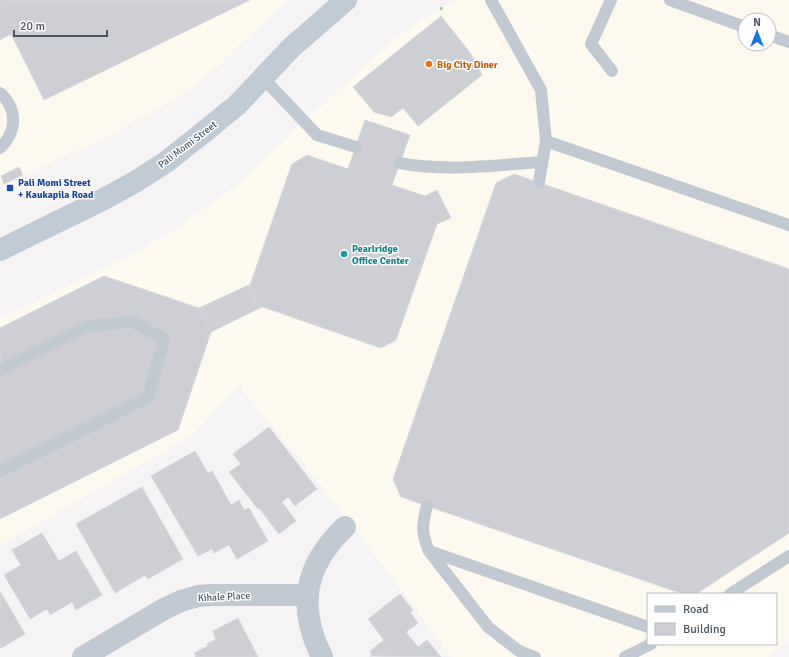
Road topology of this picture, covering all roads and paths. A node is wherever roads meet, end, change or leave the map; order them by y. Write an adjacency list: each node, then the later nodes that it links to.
1 (346, 0): 11 (street, Pali Momi Street)
2 (491, 0): 13 (lane)
3 (611, 0): 10 (lane)
4 (670, 0): 7 (lane)
5 (442, 5): 6 (path)
6 (442, 10)
7 (737, 24)
8 (777, 38): 9 (lane)
9 (789, 42)
10 (612, 71)
11 (263, 78): 14 (lane); 20 (street, Pali Momi Street)
12 (0, 93): 15 (lane)
13 (546, 141): 16 (lane); 19 (lane)
14 (356, 147)
15 (0, 148)
16 (542, 162): 17 (lane); 18 (lane)
17 (400, 163)
18 (538, 182)
19 (789, 225)
20 (0, 250)
21 (0, 370): 22 (lane)
22 (0, 472)
23 (426, 506): 25 (lane)
24 (345, 527): 28 (street)
25 (429, 551): 29 (lane); 33 (lane)
26 (789, 556): 27 (lane)
27 (732, 593)
28 (308, 595): 31 (street, Kihale Place); 32 (street)
29 (647, 627)
30 (649, 645): 34 (lane)
31 (83, 657)
32 (322, 657)
33 (535, 657)
34 (625, 657)

